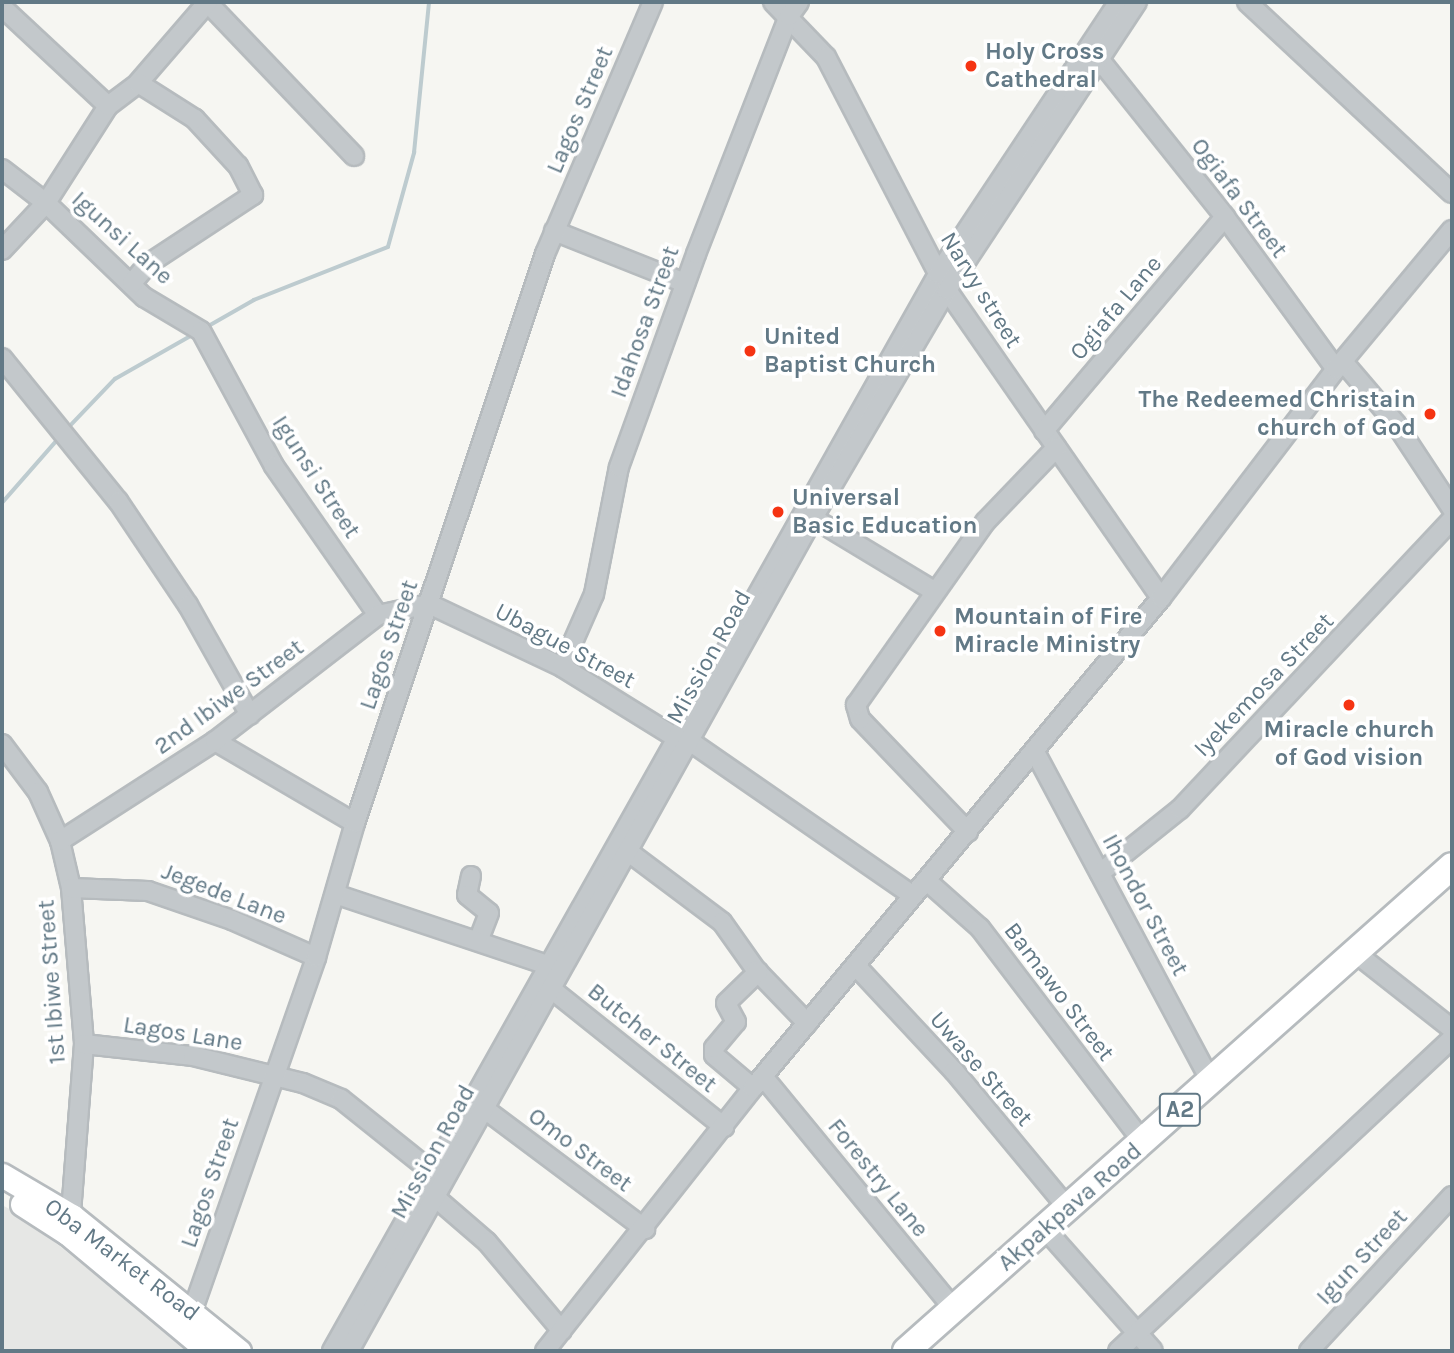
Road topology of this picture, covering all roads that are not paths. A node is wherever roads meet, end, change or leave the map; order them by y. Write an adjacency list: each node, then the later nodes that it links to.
1 (207, 2): 10 (street); 12 (street)
2 (653, 2): 18 (street, Lagos Street)
3 (773, 2): 8 (street, Narvy street)
4 (1119, 2): 20 (street, Mission Road)
5 (1137, 2): 9 (street, Mission Road)
6 (1247, 2): 14 (street)
7 (2, 7): 11 (street)
8 (794, 9): 20 (street, Narvy street); 22 (street, Idahosa Street)
9 (1099, 59): 16 (street, Ogiafa Street); 23 (street, Mission Road)
10 (138, 83): 11 (street); 21 (street)
11 (107, 106): 15 (street)
12 (354, 156)
13 (2, 169): 15 (street, Igunsi Lane)
14 (1452, 193)
15 (46, 202): 19 (street); 21 (street, Igunsi Lane)
16 (1225, 217): 26 (street, Ogiafa Street); 27 (street, Ogiafa Lane)
17 (1452, 230): 26 (street)
18 (554, 231): 22 (street); 34 (street, Lagos Street)
19 (2, 250)
20 (938, 274): 23 (street, Narvy street); 38 (street, Mission Road)
21 (132, 283): 24 (street, Igunsi Lane)
22 (685, 283): 36 (street, Idahosa Street)
23 (947, 290): 27 (street, Narvy street); 30 (street, Mission Road)
24 (201, 331): 35 (street, Igunsi Street)
25 (2, 358): 37 (street)
26 (1340, 367): 29 (street, Ogiafa Street); 33 (street)
27 (1044, 431): 28 (street, Narvy street)
28 (1056, 448): 32 (street); 33 (street, Narvy street)
29 (1450, 498)
30 (813, 518): 32 (street); 38 (street, Mission Road)
31 (1452, 519): 47 (street, Iyekemosa Street)
32 (934, 591): 43 (street)
33 (1161, 598): 41 (street)
34 (429, 604): 35 (street, 2nd Ibiwe Street); 36 (street, Ubague Street); 42 (street, Lagos Street)
35 (378, 615): 37 (street, 2nd Ibiwe Street)
36 (562, 667): 38 (street, Ubague Street)
37 (250, 715): 39 (street, 2nd Ibiwe Street)
38 (683, 739): 45 (street, Mission Road); 53 (street, Ubague Street); 57 (street, Mission Road)
39 (215, 741): 42 (street); 44 (street, 2nd Ibiwe Street)
40 (2, 744): 44 (street, 1st Ibiwe Street)
41 (1035, 752): 43 (street); 47 (street, Ihondor Street)
42 (355, 823): 52 (street, Lagos Street)
43 (968, 832): 49 (street)
44 (60, 841): 51 (street, 1st Ibiwe Street)
45 (630, 853): 59 (street); 60 (street, Mission Road)
46 (1452, 866): 55 (highway, Akpakpava Road / A2)
47 (1100, 873): 66 (street, Ihondor Street)
48 (471, 876): 54 (street)
49 (927, 881): 53 (street); 70 (street, Bamawo Street)
50 (1452, 886): 55 (highway, Akpakpava Road / A2)
51 (71, 888): 56 (street, Jegede Lane); 64 (street, 1st Ibiwe Street)
52 (335, 894): 54 (street); 56 (street, Lagos Street)
53 (913, 896): 58 (street)
54 (478, 941): 57 (street)
55 (1360, 956): 62 (street); 66 (highway, Akpakpava Road / A2); 79 (highway, Akpakpava Road / A2)
56 (316, 957): 65 (street, Lagos Street)
57 (547, 965): 71 (street, Mission Road)
58 (856, 966): 61 (street); 76 (street, Uwase Street)
59 (758, 972): 61 (street); 67 (street, Forestry Lane)
60 (550, 988): 68 (street, Mission Road); 69 (street, Butcher Street)
61 (807, 1023): 67 (street)
62 (1452, 1029)
63 (1452, 1038): 83 (street)
64 (84, 1044): 65 (street, Lagos Lane); 77 (street, 1st Ibiwe Street)
65 (273, 1076): 71 (street, Lagos Lane); 81 (street, Lagos Street)
66 (1211, 1082): 70 (highway, Akpakpava Road / A2)
67 (759, 1084): 69 (street); 80 (street, Forestry Lane)
68 (486, 1110): 75 (street, Mission Road); 78 (street, Omo Street)
69 (724, 1127): 78 (street)
70 (1143, 1142): 76 (highway, Akpakpava Road / A2)
71 (432, 1172): 87 (street, Mission Road)
72 (2, 1175): 77 (main road, Oba Market Road)
73 (2, 1191): 77 (main road, Oba Market Road)
74 (1452, 1196): 94 (street, Igun Street)
75 (436, 1198): 82 (street); 88 (street, Mission Road)
76 (1066, 1206): 80 (highway, Akpakpava Road / A2)
77 (70, 1224): 81 (main road, Oba Market Road); 84 (main road, Oba Market Road)
78 (645, 1229): 82 (street)
79 (1054, 1239): 83 (street); 91 (highway, Akpakpava Road / A2)
80 (953, 1308): 90 (highway, Akpakpava Road / A2)
81 (192, 1312): 86 (main road, Oba Market Road)
82 (562, 1331): 89 (street)
83 (1138, 1335): 92 (street); 93 (street)
84 (185, 1344): 85 (main road, Oba Market Road)
85 (208, 1351)
86 (239, 1351)
87 (332, 1351)
88 (349, 1351)
89 (545, 1351)
90 (906, 1351)
91 (929, 1351)
92 (1118, 1351)
93 (1153, 1351)
94 (1308, 1351)

